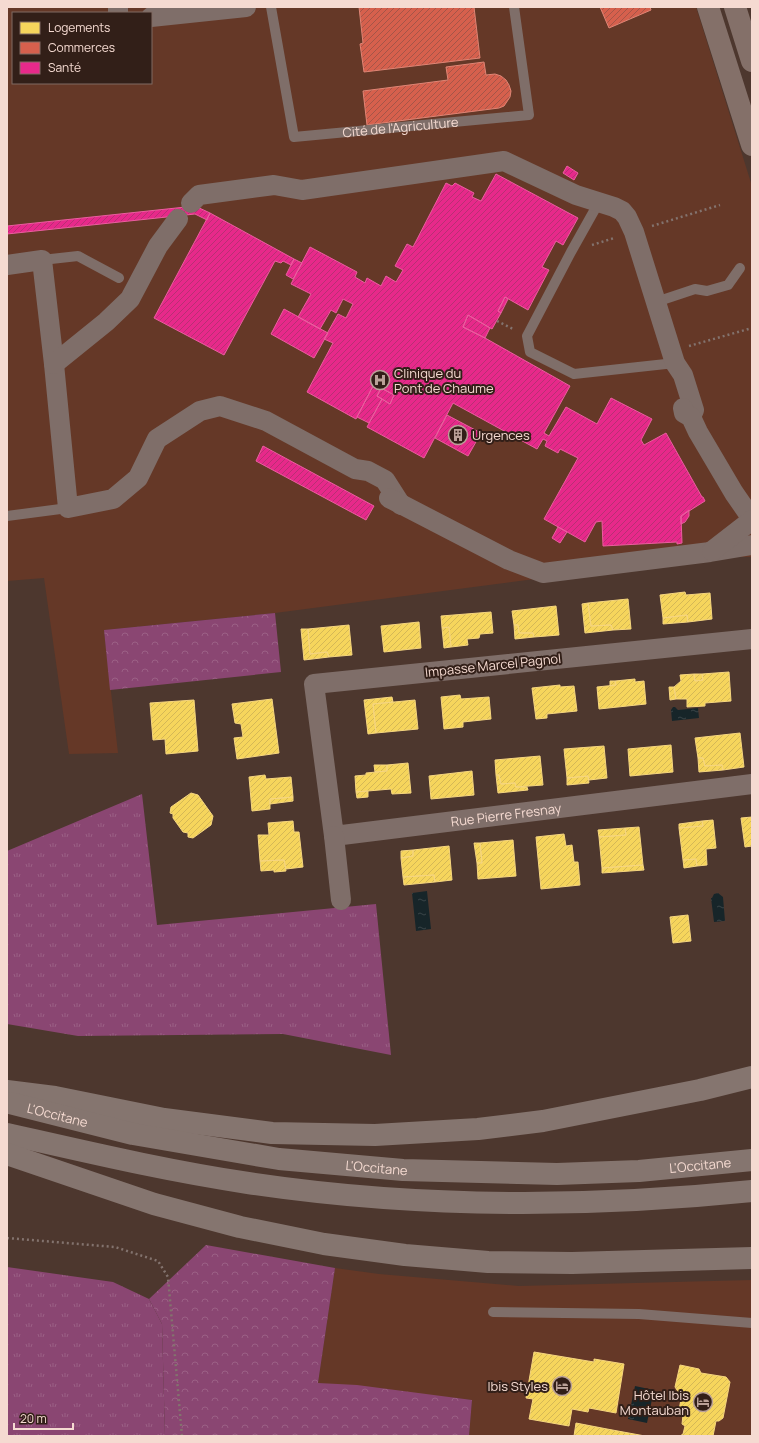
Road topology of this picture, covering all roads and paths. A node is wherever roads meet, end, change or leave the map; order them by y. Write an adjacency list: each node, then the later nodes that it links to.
1 (246, 7): 6 (street)
2 (271, 7): 3 (lane, Cité de l'Agriculture)
3 (514, 7)
4 (709, 7): 8 (street); 9 (main road)
5 (735, 7): 7 (main road)
6 (152, 17)
7 (752, 61)
8 (752, 120)
9 (752, 145)
10 (599, 202): 11 (street); 17 (street); 20 (lane)
11 (191, 203)
12 (178, 219): 22 (street)
13 (42, 260): 14 (street); 16 (lane); 22 (street)
14 (7, 265)
15 (740, 268): 17 (lane)
16 (118, 278)
17 (656, 302): 21 (street)
18 (497, 321): 20 (path)
19 (752, 328): 21 (path)
20 (527, 336): 21 (lane)
21 (673, 357): 25 (street)
22 (54, 364): 23 (street)
23 (68, 508): 24 (lane); 26 (street)
24 (7, 516)
25 (752, 519): 26 (street)
26 (743, 541)
27 (752, 639): 29 (street, Impasse Marcel Pagnol)
28 (752, 784): 29 (street, Rue Pierre Fresnay)
29 (334, 836): 30 (street)
30 (341, 900)
31 (752, 1077): 32 (highway)
32 (7, 1091)
33 (7, 1102): 36 (highway, L'Occitane)
34 (7, 1134): 37 (highway)
35 (7, 1154): 39 (highway)
36 (752, 1160)
37 (752, 1191)
38 (7, 1238): 42 (path)
39 (752, 1258)
40 (493, 1312): 41 (lane)
41 (752, 1323)
42 (182, 1436)

